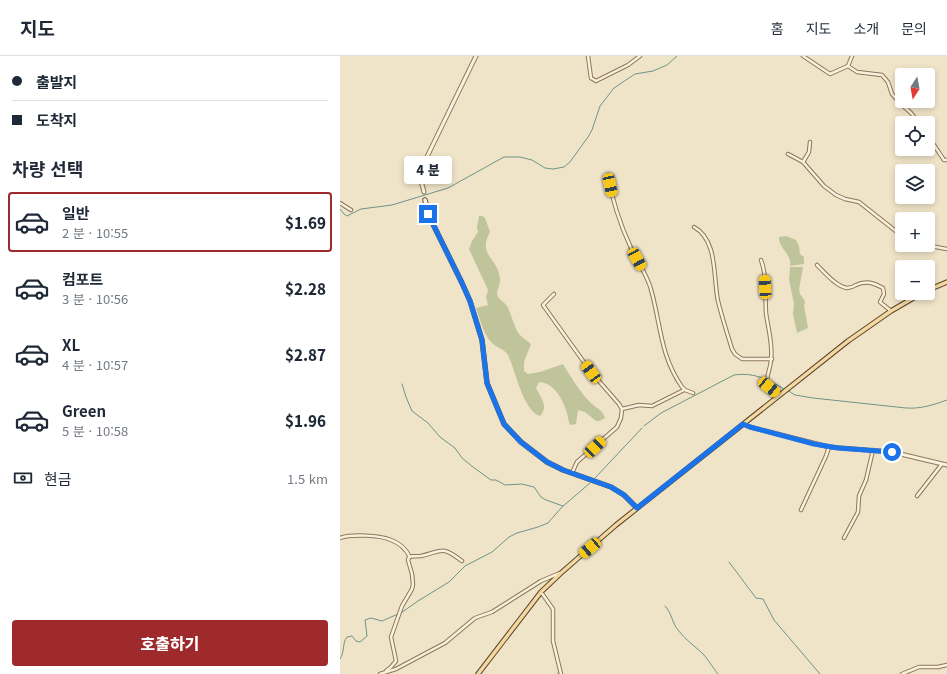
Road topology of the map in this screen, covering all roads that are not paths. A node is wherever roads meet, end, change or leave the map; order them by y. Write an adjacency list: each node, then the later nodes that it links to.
1 (476, 56): 14 (street)
2 (588, 56): 3 (street)
3 (640, 56)
4 (803, 56): 6 (street)
5 (852, 56): 6 (street)
6 (848, 66): 7 (street)
7 (914, 116)
8 (810, 142): 12 (street)
9 (935, 146): 11 (street)
10 (788, 154): 12 (street)
11 (947, 160)
12 (803, 162): 19 (street)
13 (608, 175): 30 (street)
14 (424, 192)
15 (425, 200): 39 (main road)
16 (340, 204): 17 (street)
17 (350, 210)
18 (694, 227): 29 (street)
19 (895, 230)
20 (935, 247): 21 (street)
21 (947, 249)
22 (761, 260): 29 (street)
23 (817, 265): 28 (street)
24 (947, 282): 25 (main road)
25 (935, 287)
26 (554, 294): 33 (street)
27 (910, 300): 28 (main road)
28 (891, 311): 32 (main road)
29 (772, 358): 32 (street)
30 (685, 390): 31 (street); 33 (street)
31 (693, 393)
32 (781, 394): 34 (main road)
33 (622, 410): 39 (street)
34 (743, 424): 35 (street); 41 (main road)
35 (829, 447): 36 (street); 42 (street)
36 (873, 450): 37 (street); 44 (street)
37 (942, 464): 38 (street); 40 (street)
38 (947, 465)
39 (572, 473): 41 (main road)
40 (917, 496)
41 (637, 508): 47 (main road)
42 (801, 510)
43 (340, 538): 45 (street)
44 (844, 538)
45 (410, 557): 46 (street); 50 (street)
46 (462, 560)
47 (561, 573): 48 (main road); 50 (street)
48 (541, 592): 52 (main road); 53 (street)
49 (947, 665): 54 (street)
50 (384, 673): 51 (street)
51 (380, 674)
52 (478, 674)
53 (561, 674)
54 (902, 674)

